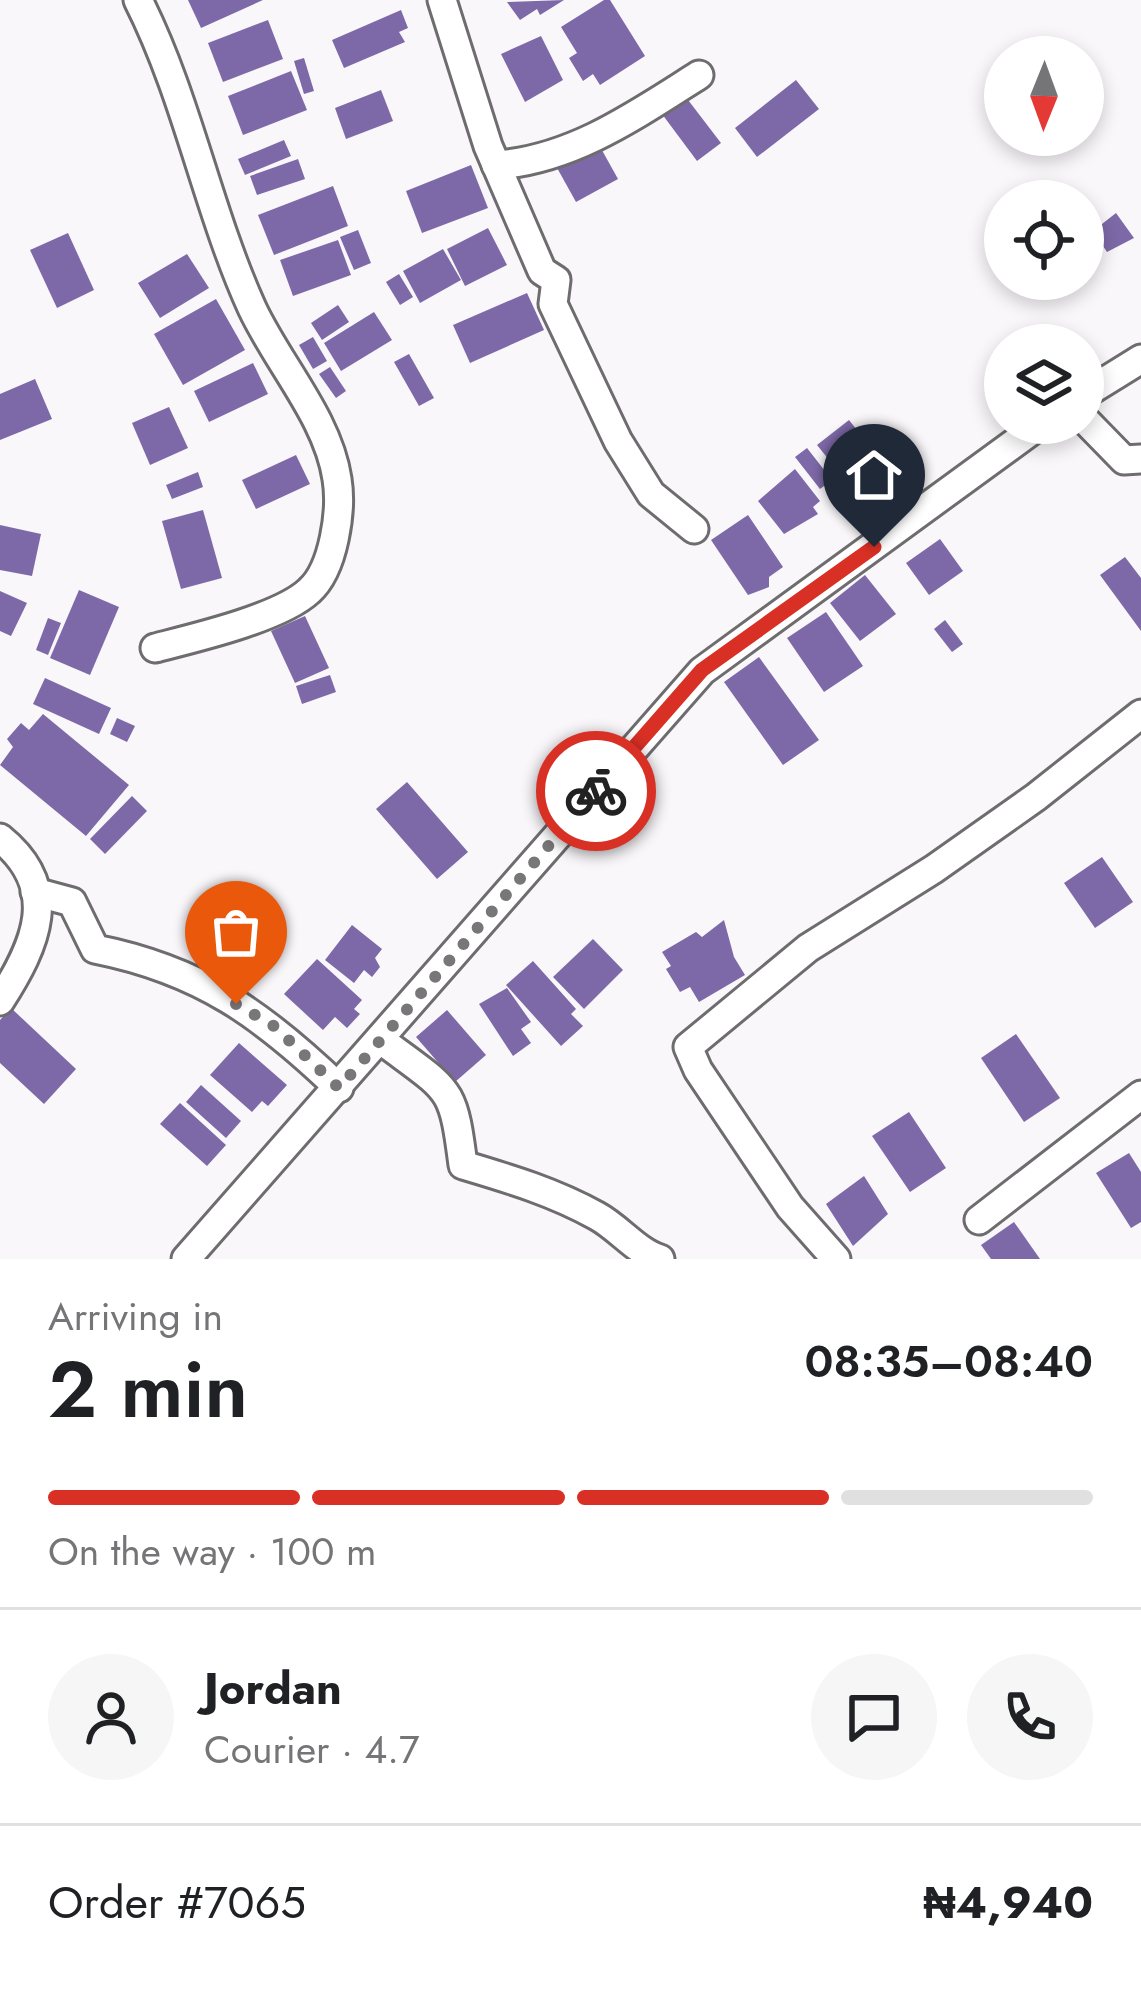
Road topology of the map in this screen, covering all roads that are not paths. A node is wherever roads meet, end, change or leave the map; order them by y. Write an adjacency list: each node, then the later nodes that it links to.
1 (138, 0): 11 (street)
2 (442, 0): 4 (street)
3 (699, 76): 4 (street)
4 (496, 165): 10 (street)
5 (1141, 359): 6 (street)
6 (1104, 382)
7 (1104, 440): 9 (street)
8 (1013, 444): 17 (street)
9 (1141, 459)
10 (694, 529)
11 (155, 648)
12 (1141, 714): 22 (street)
13 (0, 838): 14 (street)
14 (35, 892): 15 (street); 17 (street)
15 (0, 1001)
16 (389, 1046): 21 (street)
17 (339, 1088): 20 (street)
18 (1141, 1095): 19 (street)
19 (979, 1220)
20 (186, 1259)
21 (660, 1259)
22 (836, 1259)

